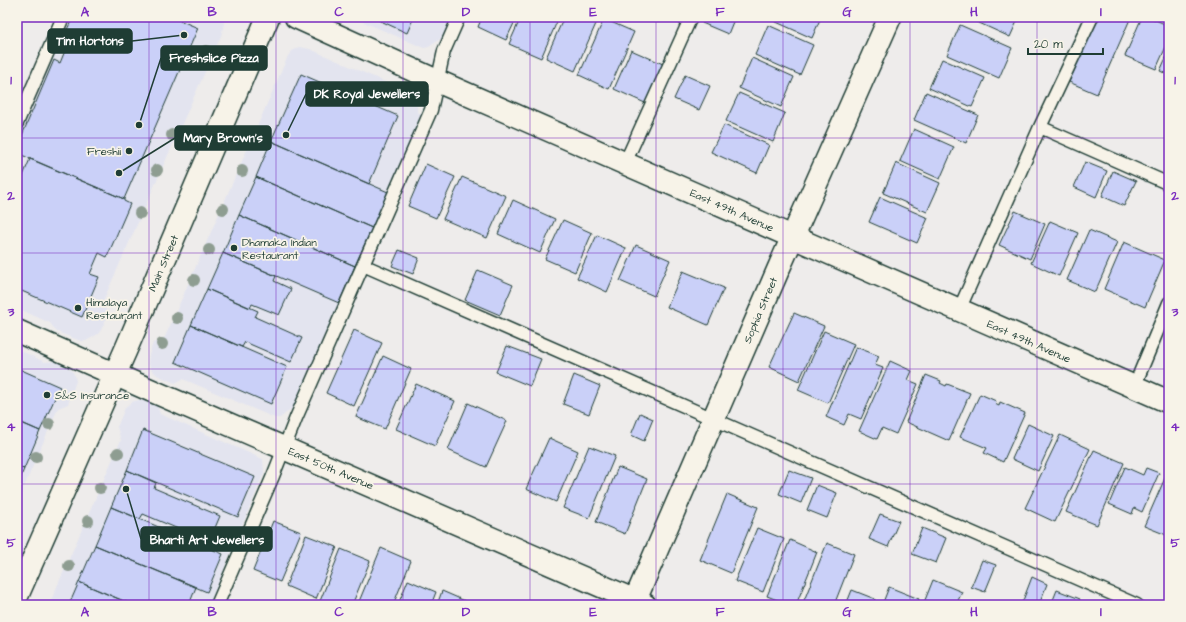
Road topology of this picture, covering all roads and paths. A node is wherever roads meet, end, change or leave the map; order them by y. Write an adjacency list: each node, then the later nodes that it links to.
1 (63, 17): 9 (lane)
2 (268, 17): 18 (street, Main Street)
3 (296, 17): 8 (street, East 49th Avenue)
4 (459, 17): 8 (lane)
5 (691, 17): 11 (lane)
6 (890, 17): 13 (street, Sophia Street)
7 (1092, 17): 10 (lane)
8 (438, 81): 11 (street, East 49th Avenue); 14 (lane)
9 (18, 116)
10 (1040, 127): 12 (lane); 16 (lane)
11 (625, 163): 13 (street, East 49th Avenue)
12 (1169, 184)
13 (792, 237): 16 (street, East 49th Avenue); 21 (street, Sophia Street)
14 (363, 265): 21 (lane); 22 (lane)
15 (1169, 303): 19 (lane)
16 (959, 310): 19 (street, East 49th Avenue)
17 (17, 331): 18 (street, East 50th Avenue)
18 (115, 374): 22 (street, East 50th Avenue); 23 (street, Main Street)
19 (1134, 387): 20 (street, East 49th Avenue)
20 (1169, 402)
21 (714, 418): 24 (street, Sophia Street); 26 (lane)
22 (284, 448): 24 (street, East 50th Avenue); 25 (lane)
23 (17, 596)
24 (638, 604)
25 (217, 605)
26 (1137, 605)

